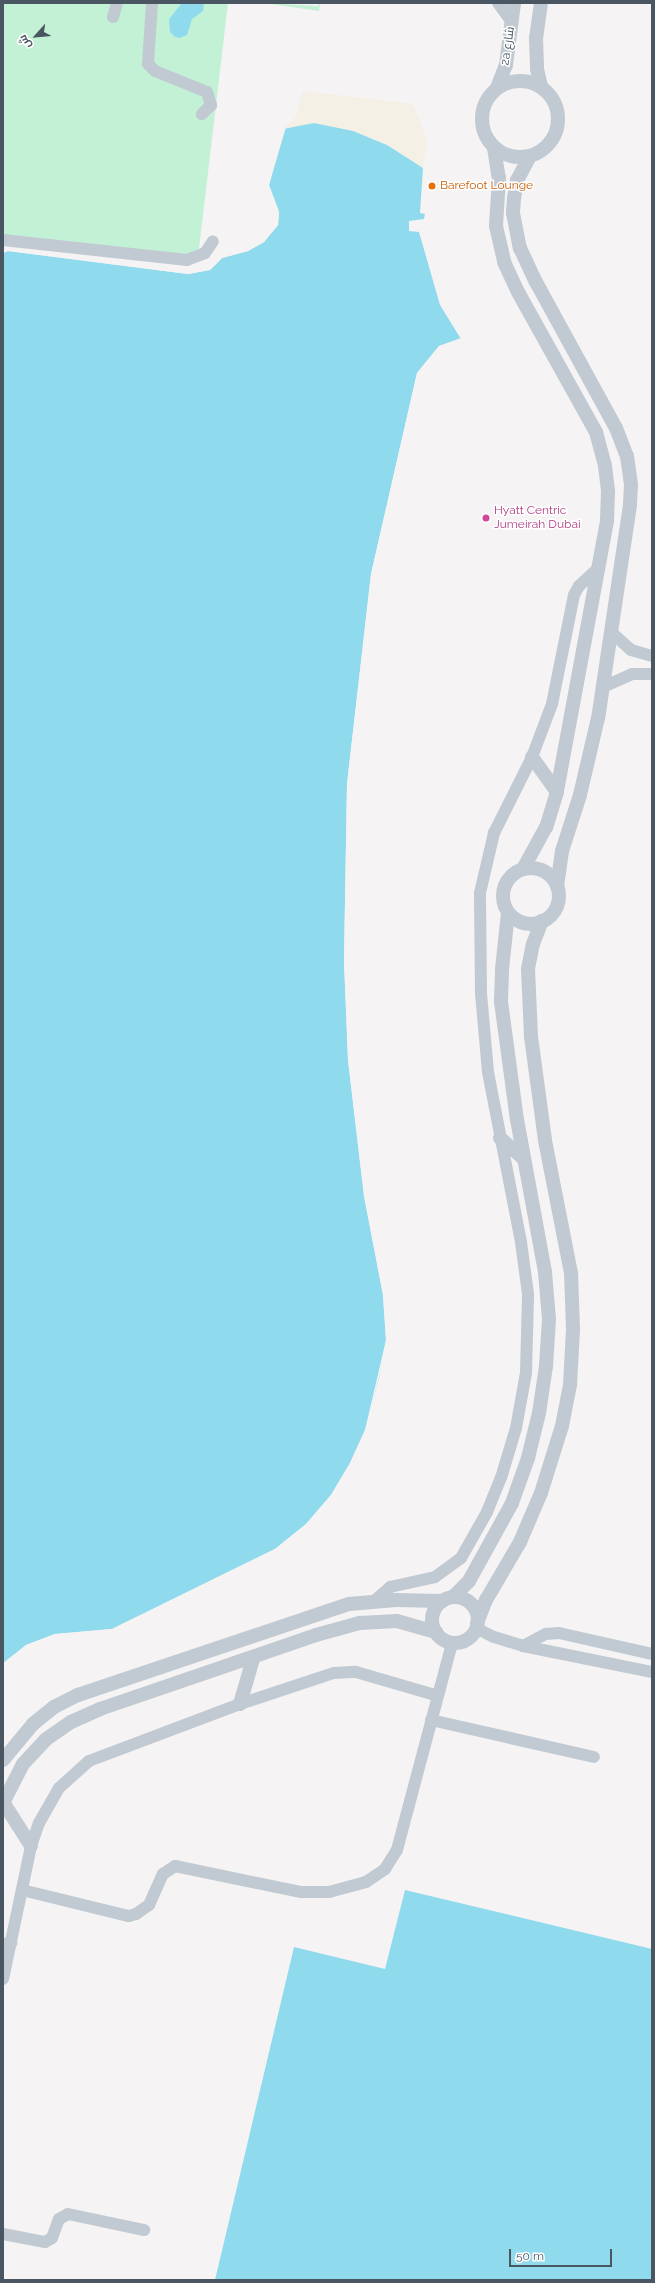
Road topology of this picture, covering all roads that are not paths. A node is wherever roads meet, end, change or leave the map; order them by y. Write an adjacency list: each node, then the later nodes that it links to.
1 (117, 3): 6 (street)
2 (152, 3): 10 (street)
3 (498, 3): 7 (street)
4 (514, 3): 7 (street, 2a شارع)
5 (541, 3): 8 (street)
6 (113, 17)
7 (511, 21): 9 (street, 2a شارع)
8 (541, 87): 9 (street, 2a شارع); 12 (street)
9 (497, 88): 11 (street, 2a شارع)
10 (202, 114)
11 (494, 148): 12 (street); 15 (street)
12 (530, 156): 16 (street)
13 (3, 240): 14 (street)
14 (213, 241)
15 (598, 568): 20 (street); 21 (street)
16 (611, 632): 17 (street); 19 (street)
17 (652, 656)
18 (652, 674): 19 (street)
19 (603, 687): 23 (street)
20 (532, 757): 21 (street); 26 (street)
21 (558, 792): 22 (street)
22 (523, 869): 23 (street); 24 (street)
23 (557, 888): 25 (street)
24 (508, 913): 25 (street); 27 (street)
25 (542, 922): 30 (street)
26 (500, 1138): 27 (street); 29 (street)
27 (523, 1158): 28 (street)
28 (448, 1599): 29 (street); 30 (street); 31 (street)
29 (373, 1602): 41 (street)
30 (477, 1625): 32 (street); 33 (street)
31 (436, 1632): 32 (street); 35 (street)
32 (452, 1642): 37 (street)
33 (524, 1646): 34 (street); 36 (street)
34 (652, 1654)
35 (253, 1658): 38 (street); 42 (street)
36 (652, 1672)
37 (438, 1696): 38 (street); 39 (street)
38 (240, 1704): 43 (street)
39 (431, 1720): 40 (street); 44 (street)
40 (594, 1757)
41 (3, 1760)
42 (3, 1803): 43 (street)
43 (31, 1846): 44 (street)
44 (22, 1890): 45 (street)
45 (6, 1944): 46 (street)
46 (3, 1979)
47 (144, 2230): 48 (street)
48 (3, 2234)

